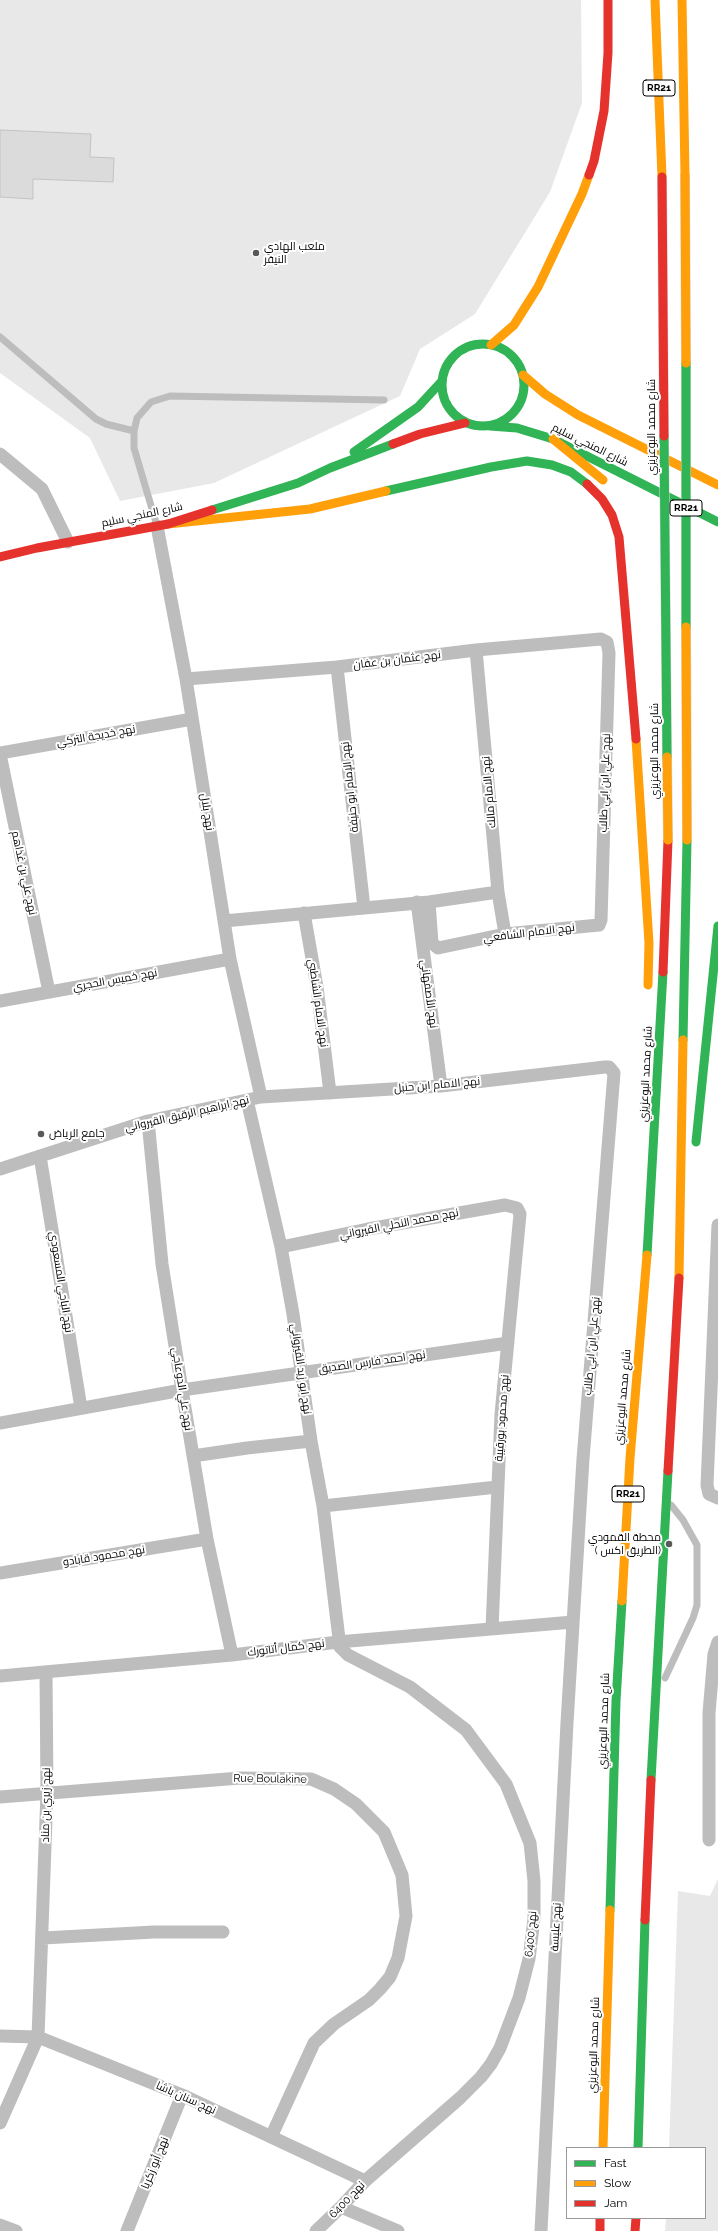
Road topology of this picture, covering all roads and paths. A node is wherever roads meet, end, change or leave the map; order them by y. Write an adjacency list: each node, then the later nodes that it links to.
1 (608, 0): 5 (main road)
2 (655, 0): 52 (main road, شارع محمد البوعزيزي / RR21, bridge)
3 (682, 0): 56 (main road, RR21, bridge)
4 (0, 337): 11 (lane)
5 (491, 345): 6 (main road, شارع المنجي سليم); 7 (main road, شارع المنجي سليم)
6 (523, 375): 10 (main road, شارع المنجي سليم); 15 (main road, شارع المنجي سليم)
7 (442, 381): 9 (main road, شارع المنجي سليم); 14 (main road, شارع المنجي سليم)
8 (384, 400): 11 (lane)
9 (465, 423): 10 (main road, شارع المنجي سليم); 14 (main road, شارع المنجي سليم)
10 (490, 426): 12 (main road, شارع المنجي سليم)
11 (134, 431): 18 (lane)
12 (553, 439): 16 (main road); 17 (main road, شارع المنجي سليم)
13 (0, 454): 19 (street)
14 (330, 468): 18 (main road, شارع المنجي سليم)
15 (718, 485)
16 (608, 487)
17 (718, 522)
18 (162, 525): 19 (main road, شارع المنجي سليم); 25 (main road); 26 (street, نهج بلال)
19 (68, 542): 20 (main road, شارع المنجي سليم)
20 (0, 557)
21 (633, 594): 25 (main road)
22 (607, 642): 23 (street, نهج عثمان بن عفان); 34 (street, نهج علي ابن ابي طالب)
23 (476, 650): 24 (street, نهج عثمان بن عفان); 29 (street, نهج الامام مالك)
24 (337, 667): 26 (street, نهج عثمان بن عفان); 31 (street, نهج الإمام ابو حنيفة)
25 (631, 674): 39 (main road)
26 (186, 678): 27 (street, نهج بلال)
27 (192, 719): 28 (street, نهج خديجة التركي); 33 (street, نهج بلال)
28 (0, 753): 38 (street, نهج علي بن غذاهم)
29 (498, 892): 30 (street); 36 (street, نهج الامام مالك)
30 (423, 902): 31 (street); 36 (street, نهج الامام الشافعي); 43 (street, نهج الأصفهاني)
31 (364, 908): 32 (street)
32 (304, 912): 33 (street); 44 (street, نهج الامام الشاطبي)
33 (224, 921): 37 (street, نهج بلال)
34 (599, 925): 36 (street, نهج الامام الشافعي)
35 (718, 926): 48 (main road)
36 (505, 934)
37 (230, 959): 38 (street, نهج خميس الحجري); 45 (street, نهج بلال)
38 (49, 992): 40 (street, نهج خميس الحجري)
39 (648, 995)
40 (0, 1000)
41 (612, 1070): 43 (street, نهج الامام ابن حنبل); 70 (street, نهج علي ابن ابي طالب)
42 (648, 1072): 52 (main road)
43 (441, 1086): 44 (street, نهج الامام ابن حنبل)
44 (330, 1093): 45 (street, نهج الامام ابن حنبل)
45 (261, 1097): 46 (street, نهج ابراهيم الرقيق القيرواني)
46 (247, 1100): 47 (street, نهج ابراهيم الرقيق القيرواني); 55 (street, نهج ابو زيد القيرواني)
47 (148, 1121): 49 (street, نهج ابراهيم الرقيق القيرواني); 59 (street, نهج علي الدوعاجي)
48 (695, 1149)
49 (40, 1156): 50 (street, نهج ابراهيم الرقيق القيرواني); 60 (street, نهج الباجي المسعودي)
50 (0, 1169)
51 (690, 1188): 56 (main road)
52 (652, 1194): 90 (main road, شارع محمد البوعزيزي / RR21)
53 (517, 1208): 55 (street, نهج محمد النحلي القيرواني); 57 (street, نهج محمود بورقيبة)
54 (718, 1225): 65 (street)
55 (281, 1247): 58 (street, نهج ابو زيد القيرواني)
56 (679, 1280): 66 (main road, RR21)
57 (508, 1343): 58 (street, نهج احمد فارس الصديق); 64 (street, نهج محمود بورقيبة)
58 (302, 1372): 59 (street, نهج احمد فارس الصديق); 62 (street, نهج ابو زيد القيرواني)
59 (182, 1390): 60 (street, نهج احمد فارس الصديق); 63 (street, نهج علي الدوعاجي)
60 (81, 1408): 61 (street, نهج احمد فارس الصديق)
61 (0, 1423)
62 (311, 1441): 63 (street); 67 (street, نهج ابو زيد القيرواني)
63 (193, 1456): 68 (street, نهج علي الدوعاجي)
64 (496, 1488): 67 (street); 71 (street, نهج محمود بورقيبة)
65 (718, 1498)
66 (668, 1501): 77 (main road, RR21); 77 (lane)
67 (323, 1506): 72 (street, نهج ابو زيد القيرواني)
68 (207, 1539): 69 (street, نهج محمود قابادو); 74 (street, نهج علي الدوعاجي)
69 (0, 1573)
70 (573, 1622): 71 (street, نهج كمال أتاتورك); 81 (street, نهج عليسة)
71 (492, 1629): 72 (street, نهج كمال أتاتورك)
72 (338, 1642): 74 (street, نهج كمال أتاتورك); 82 (street, نهج 6400)
73 (718, 1642): 80 (street)
74 (232, 1655): 75 (street, نهج كمال أتاتورك)
75 (46, 1673): 76 (street, نهج كمال أتاتورك); 78 (street, نهج زيري بن مناد)
76 (0, 1676)
77 (656, 1696): 91 (main road, RR21)
78 (47, 1792): 79 (street, Rue Boulakine); 84 (street, نهج زيري بن مناد); 89 (street, Rue Boulakine)
79 (0, 1797)
80 (709, 1840)
81 (557, 1918): 82 (street); 101 (street, نهج عليسة)
82 (534, 1919): 92 (street, نهج 6400)
83 (223, 1932): 84 (street)
84 (42, 1938): 86 (street, نهج زيري بن مناد)
85 (0, 2036): 86 (street, نهج سنان باشا)
86 (38, 2037): 87 (street, نهج سنان باشا); 88 (street, نهج زيري بن مناد)
87 (182, 2095): 89 (street, نهج سنان باشا); 98 (street, نهج أبو زكريا)
88 (0, 2123)
89 (271, 2137): 92 (street, نهج سنان باشا)
90 (603, 2147)
91 (638, 2147)
92 (365, 2181): 93 (street, نهج 6400)
93 (341, 2207): 99 (street, نهج 6400); 100 (street)
94 (600, 2219): 102 (main road)
95 (636, 2219): 103 (main road)
96 (0, 2225): 97 (street)
97 (16, 2231)
98 (127, 2231)
99 (316, 2231)
100 (398, 2231)
101 (541, 2231)
102 (600, 2231)
103 (635, 2231)

